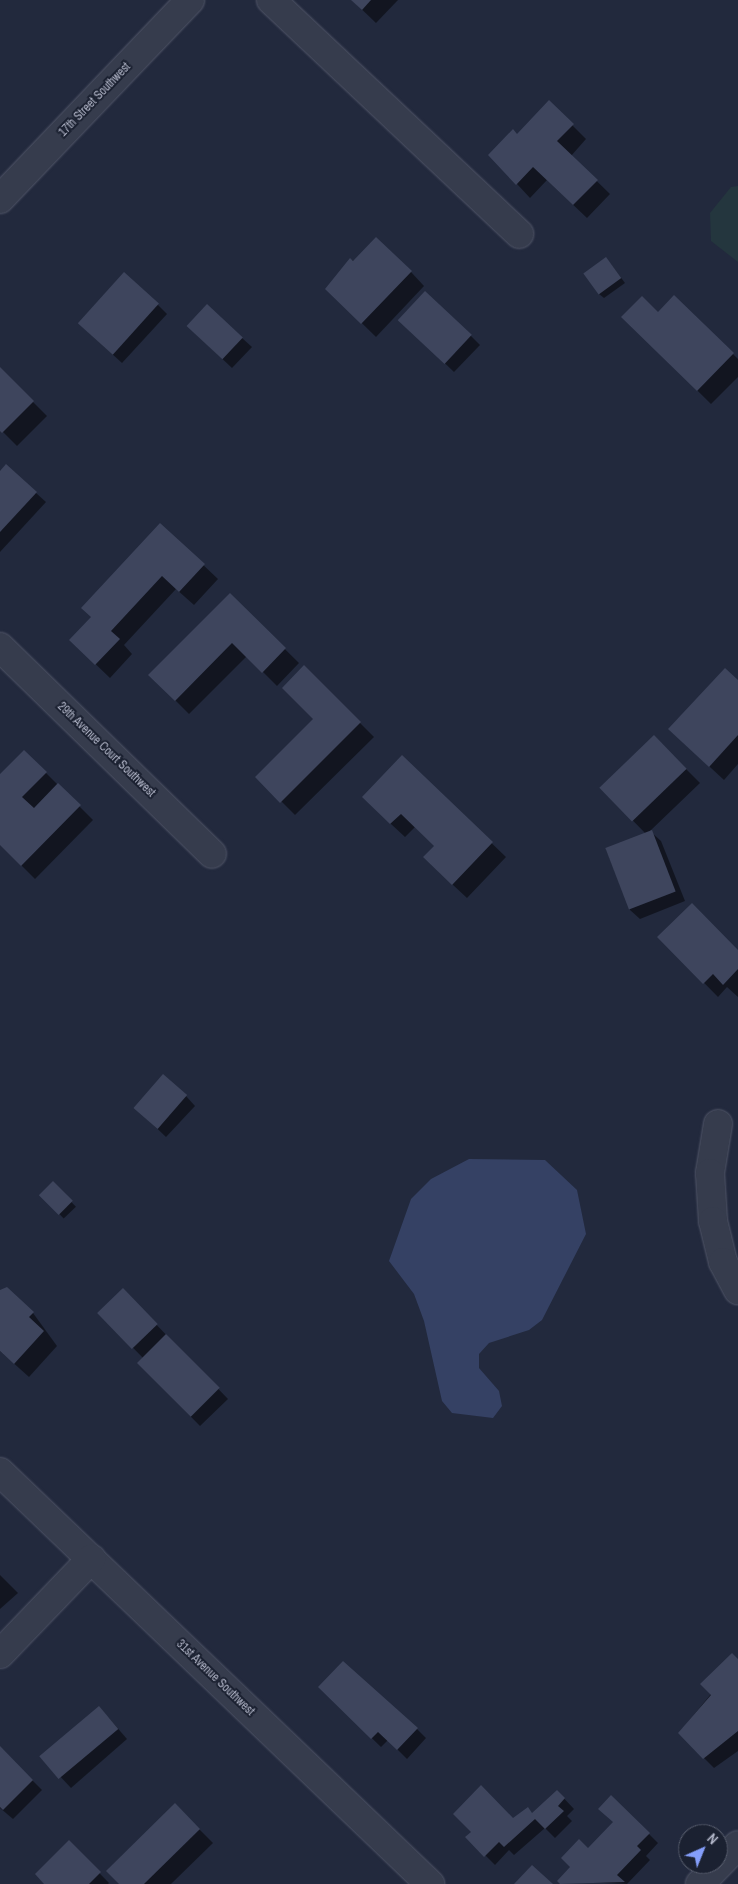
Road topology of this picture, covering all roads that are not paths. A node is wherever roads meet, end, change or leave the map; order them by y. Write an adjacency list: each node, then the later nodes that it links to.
1 (190, 0): 3 (street, 17th Street Southwest)
2 (270, 0): 4 (street)
3 (0, 199)
4 (519, 234)
5 (0, 647): 6 (street, 29th Avenue Court Southwest)
6 (212, 854)
7 (718, 1124): 8 (street)
8 (738, 1290)
9 (0, 1472): 10 (street, 31st Avenue Southwest)
10 (92, 1560): 11 (street); 13 (street, 31st Avenue Southwest)
11 (0, 1654)
12 (738, 1845): 14 (street)
13 (430, 1884)
14 (700, 1884)

